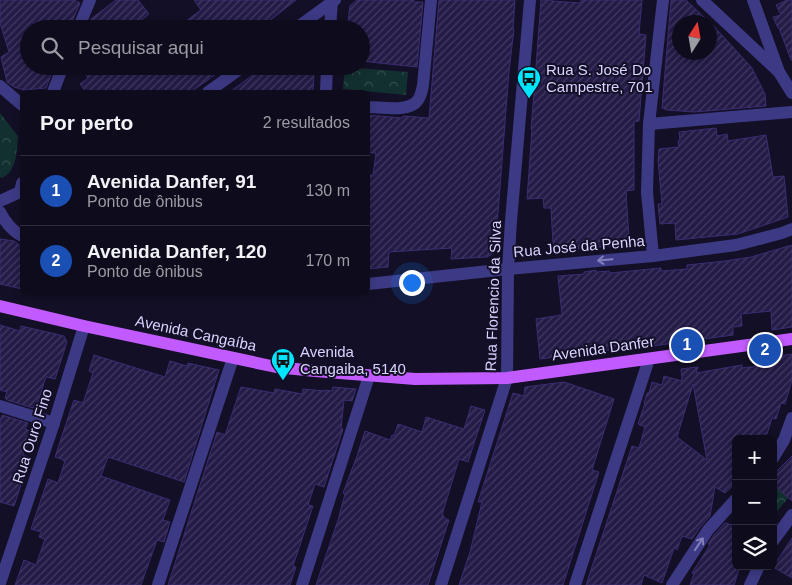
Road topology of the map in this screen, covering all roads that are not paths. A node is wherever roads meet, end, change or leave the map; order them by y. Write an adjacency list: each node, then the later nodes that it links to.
1 (90, 0): 8 (street)
2 (333, 0): 9 (street); 10 (street)
3 (431, 0): 21 (street)
4 (530, 0): 30 (street, Rua Florencio da Silva)
5 (663, 0): 23 (street)
6 (702, 0): 11 (street)
7 (753, 0): 11 (street)
8 (82, 20)
9 (307, 20)
10 (331, 20)
11 (779, 72): 19 (street)
12 (60, 75): 16 (street)
13 (232, 75): 17 (street)
14 (327, 75): 18 (street)
15 (0, 86): 20 (street)
16 (54, 90)
17 (211, 90)
18 (326, 90)
19 (792, 93)
20 (20, 103)
21 (370, 107)
22 (792, 112): 23 (street)
23 (649, 124): 29 (street)
24 (20, 190): 25 (street)
25 (0, 201)
26 (0, 212): 28 (street)
27 (792, 229): 29 (street, Rua José da Penha)
28 (20, 235)
29 (653, 256): 30 (street, Rua José da Penha, one-way to 30)
30 (508, 269): 31 (street, Rua José da Penha); 38 (street, Rua Florencio da Silva)
31 (370, 284)
32 (0, 306): 33 (main road, Avenida Cangaíba)
33 (84, 326): 35 (main road, Avenida Cangaíba); 41 (street, Rua Ouro Fino)
34 (792, 339): 36 (main road, Avenida Danfer)
35 (233, 358): 37 (main road, Avenida Cangaíba); 48 (street)
36 (649, 359): 38 (main road, Avenida Danfer); 51 (street)
37 (369, 376): 38 (main road, Avenida Cangaíba); 49 (street)
38 (507, 378): 50 (street, Rua Florencio da Silva)
39 (0, 406): 41 (street)
40 (792, 418): 42 (street)
41 (54, 423): 47 (street, Rua Ouro Fino)
42 (777, 451)
43 (732, 503): 52 (street, one-way to 43)
44 (792, 515): 45 (street)
45 (777, 536)
46 (757, 570): 53 (street)
47 (0, 583)
48 (158, 585)
49 (302, 585)
50 (442, 585)
51 (575, 585)
52 (672, 585)
53 (750, 585)

